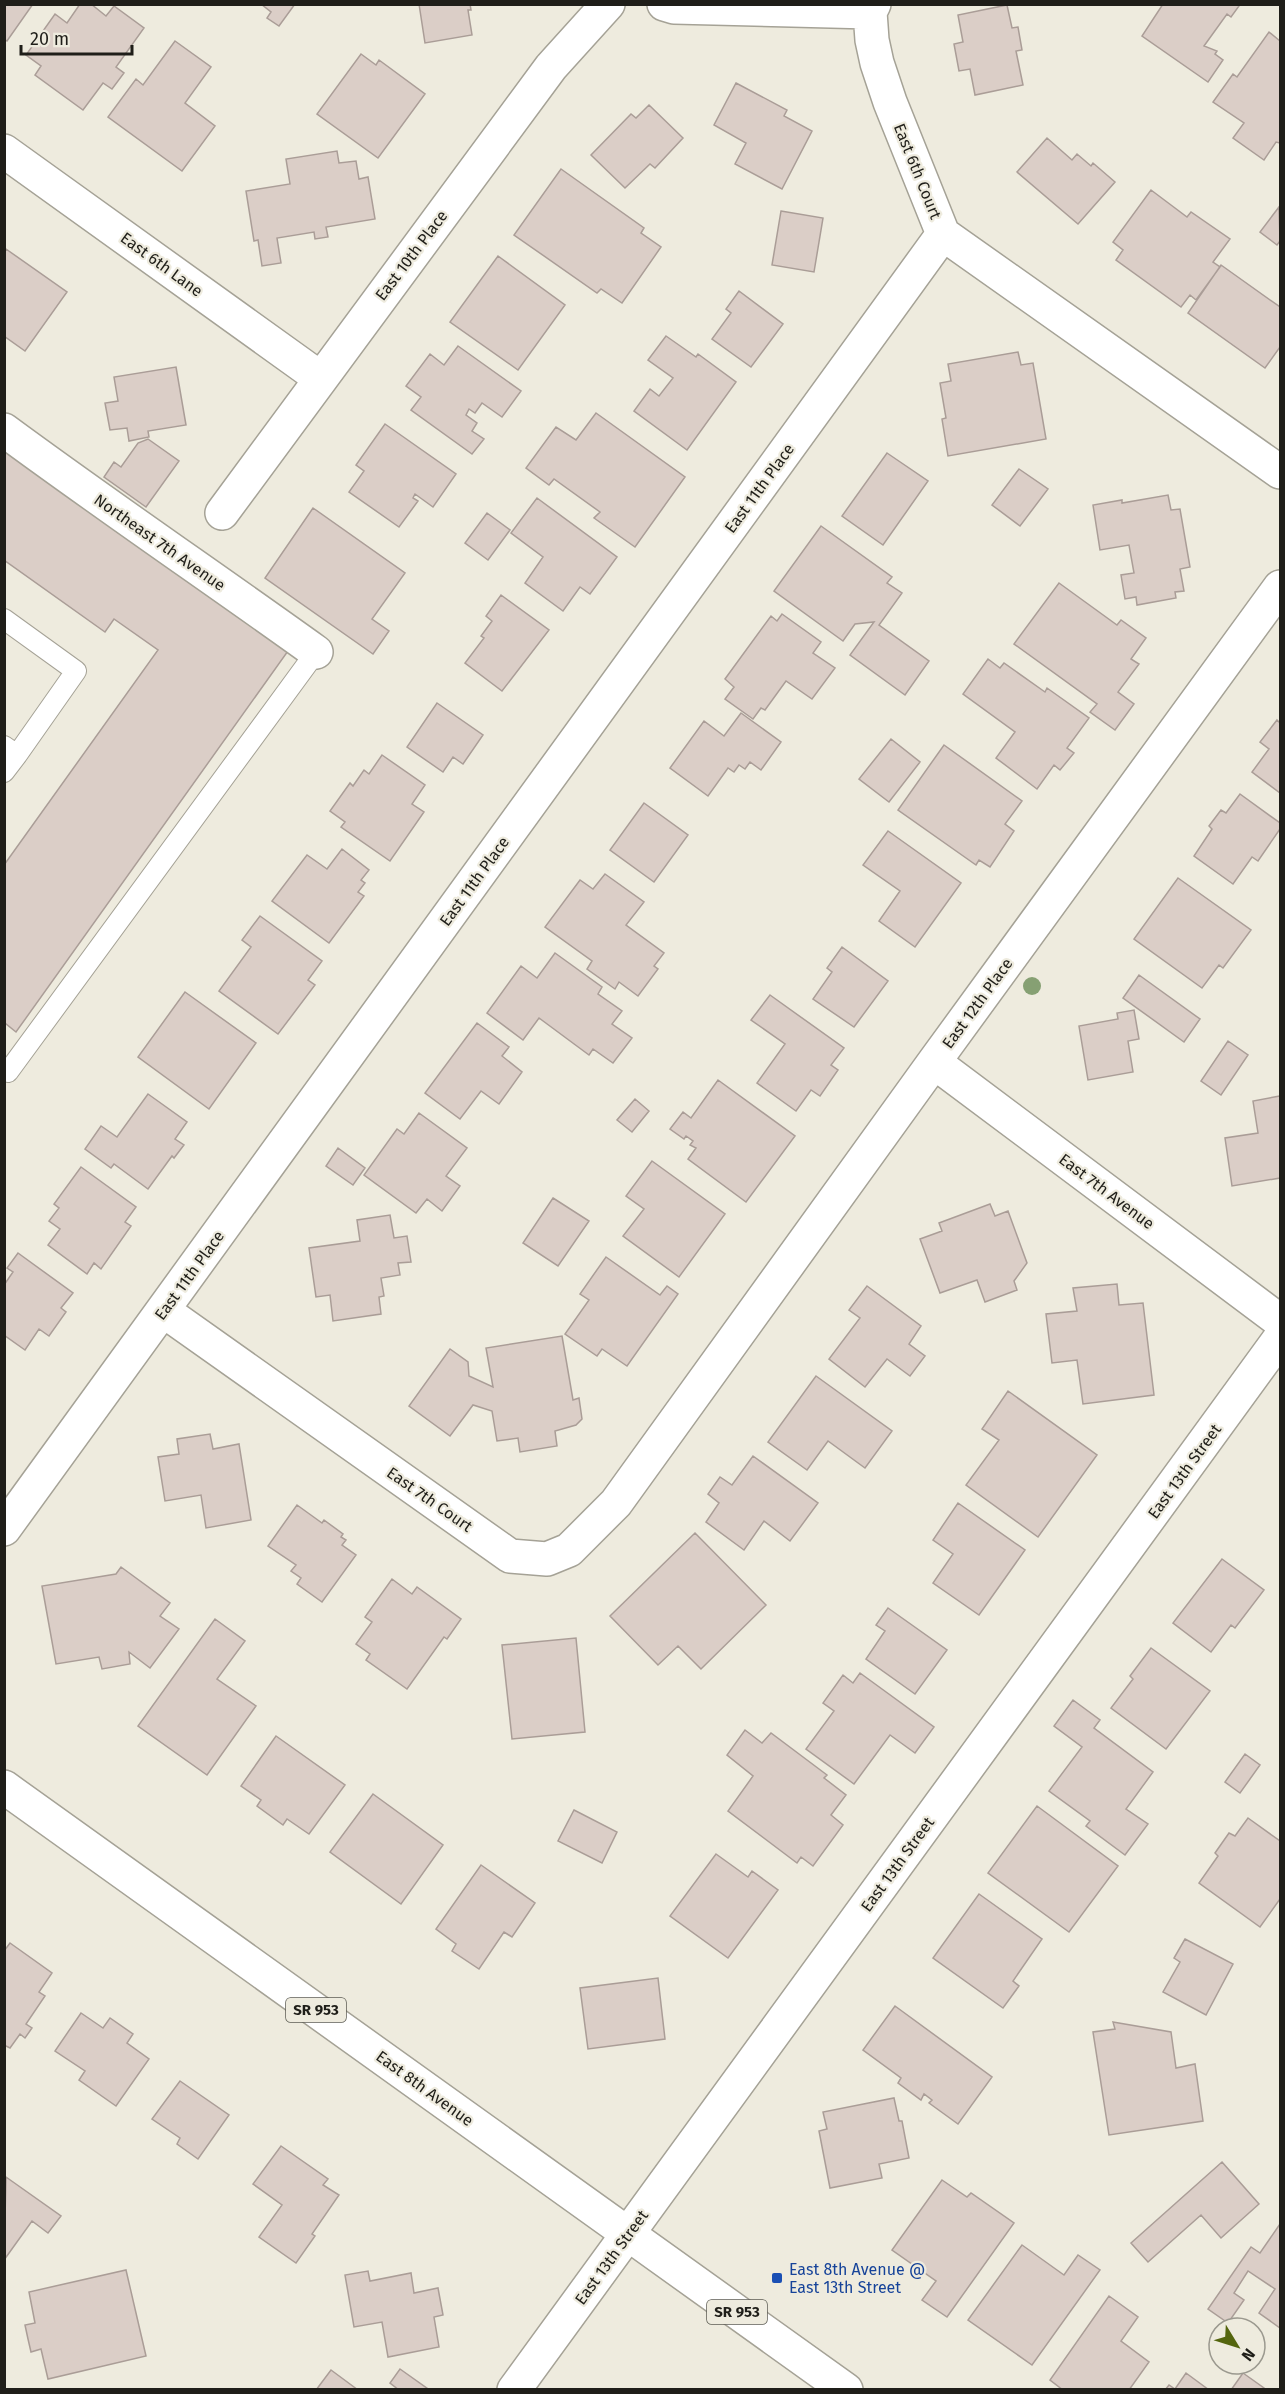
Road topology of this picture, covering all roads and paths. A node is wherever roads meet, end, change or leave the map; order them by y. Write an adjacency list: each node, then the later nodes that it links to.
1 (608, 4): 6 (street, East 10th Place)
2 (664, 4): 3 (street, East 6th Court)
3 (872, 8): 5 (street, East 6th Court)
4 (4, 151): 6 (street, East 6th Lane)
5 (943, 234): 8 (street, East 6th Court); 17 (street, East 11th Place)
6 (320, 378): 9 (street, East 10th Place)
7 (4, 430): 12 (street, Northeast 7th Avenue)
8 (1281, 472)
9 (222, 513)
10 (1281, 587): 15 (street, East 12th Place)
11 (4, 619): 13 (lane)
12 (316, 652): 16 (lane)
13 (11, 750): 14 (lane)
14 (4, 772)
15 (934, 1062): 18 (street, East 7th Avenue); 20 (street, East 12th Place)
16 (4, 1070)
17 (164, 1311): 20 (street, East 7th Court); 21 (street, East 11th Place)
18 (1281, 1321)
19 (1281, 1338): 23 (street, East 13th Street)
20 (675, 1421)
21 (4, 1529)
22 (4, 1787): 23 (street, East 8th Avenue / SR 953)
23 (628, 2234): 24 (street, East 13th Street); 25 (street, East 8th Avenue / SR 953)
24 (514, 2390)
25 (846, 2390)

